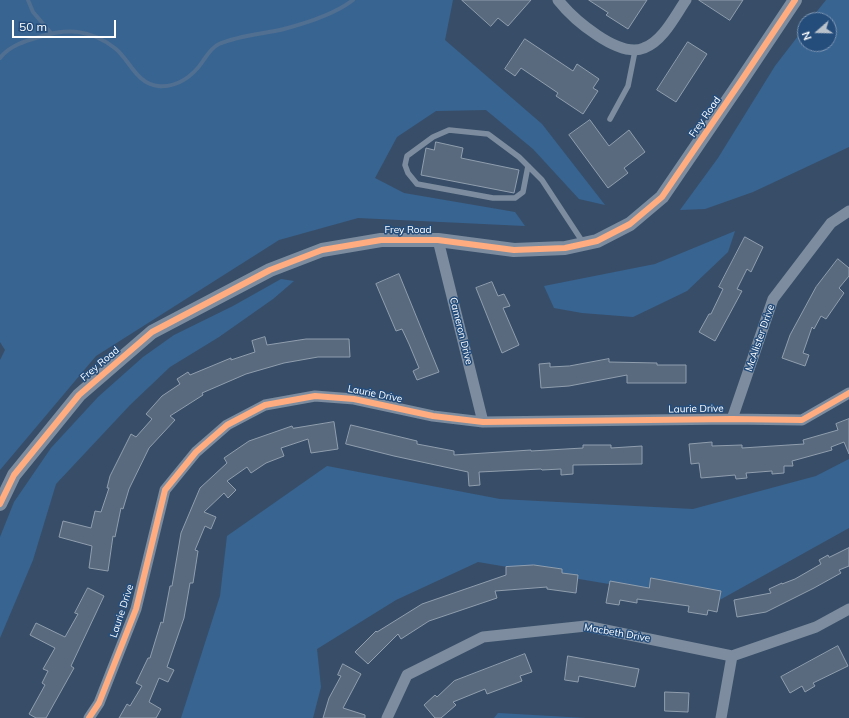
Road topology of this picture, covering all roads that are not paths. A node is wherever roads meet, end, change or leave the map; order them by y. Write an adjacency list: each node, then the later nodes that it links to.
1 (558, 0): 4 (street)
2 (686, 0): 4 (street)
3 (795, 0): 9 (street, Frey Road)
4 (635, 51): 5 (lane)
5 (610, 119)
6 (528, 166): 6 (lane); 9 (lane)
7 (849, 211): 11 (street, McAlister Drive)
8 (438, 240): 9 (street, Frey Road); 12 (street, Cameron Drive); 13 (street, Frey Road)
9 (585, 244)
10 (849, 393): 11 (street, Laurie Drive)
11 (732, 419): 12 (street, Laurie Drive)
12 (483, 422): 16 (street, Laurie Drive)
13 (0, 504)
14 (849, 609): 15 (street)
15 (732, 656): 17 (street, Macbeth Drive); 18 (street)
16 (89, 718)
17 (387, 718)
18 (721, 718)

